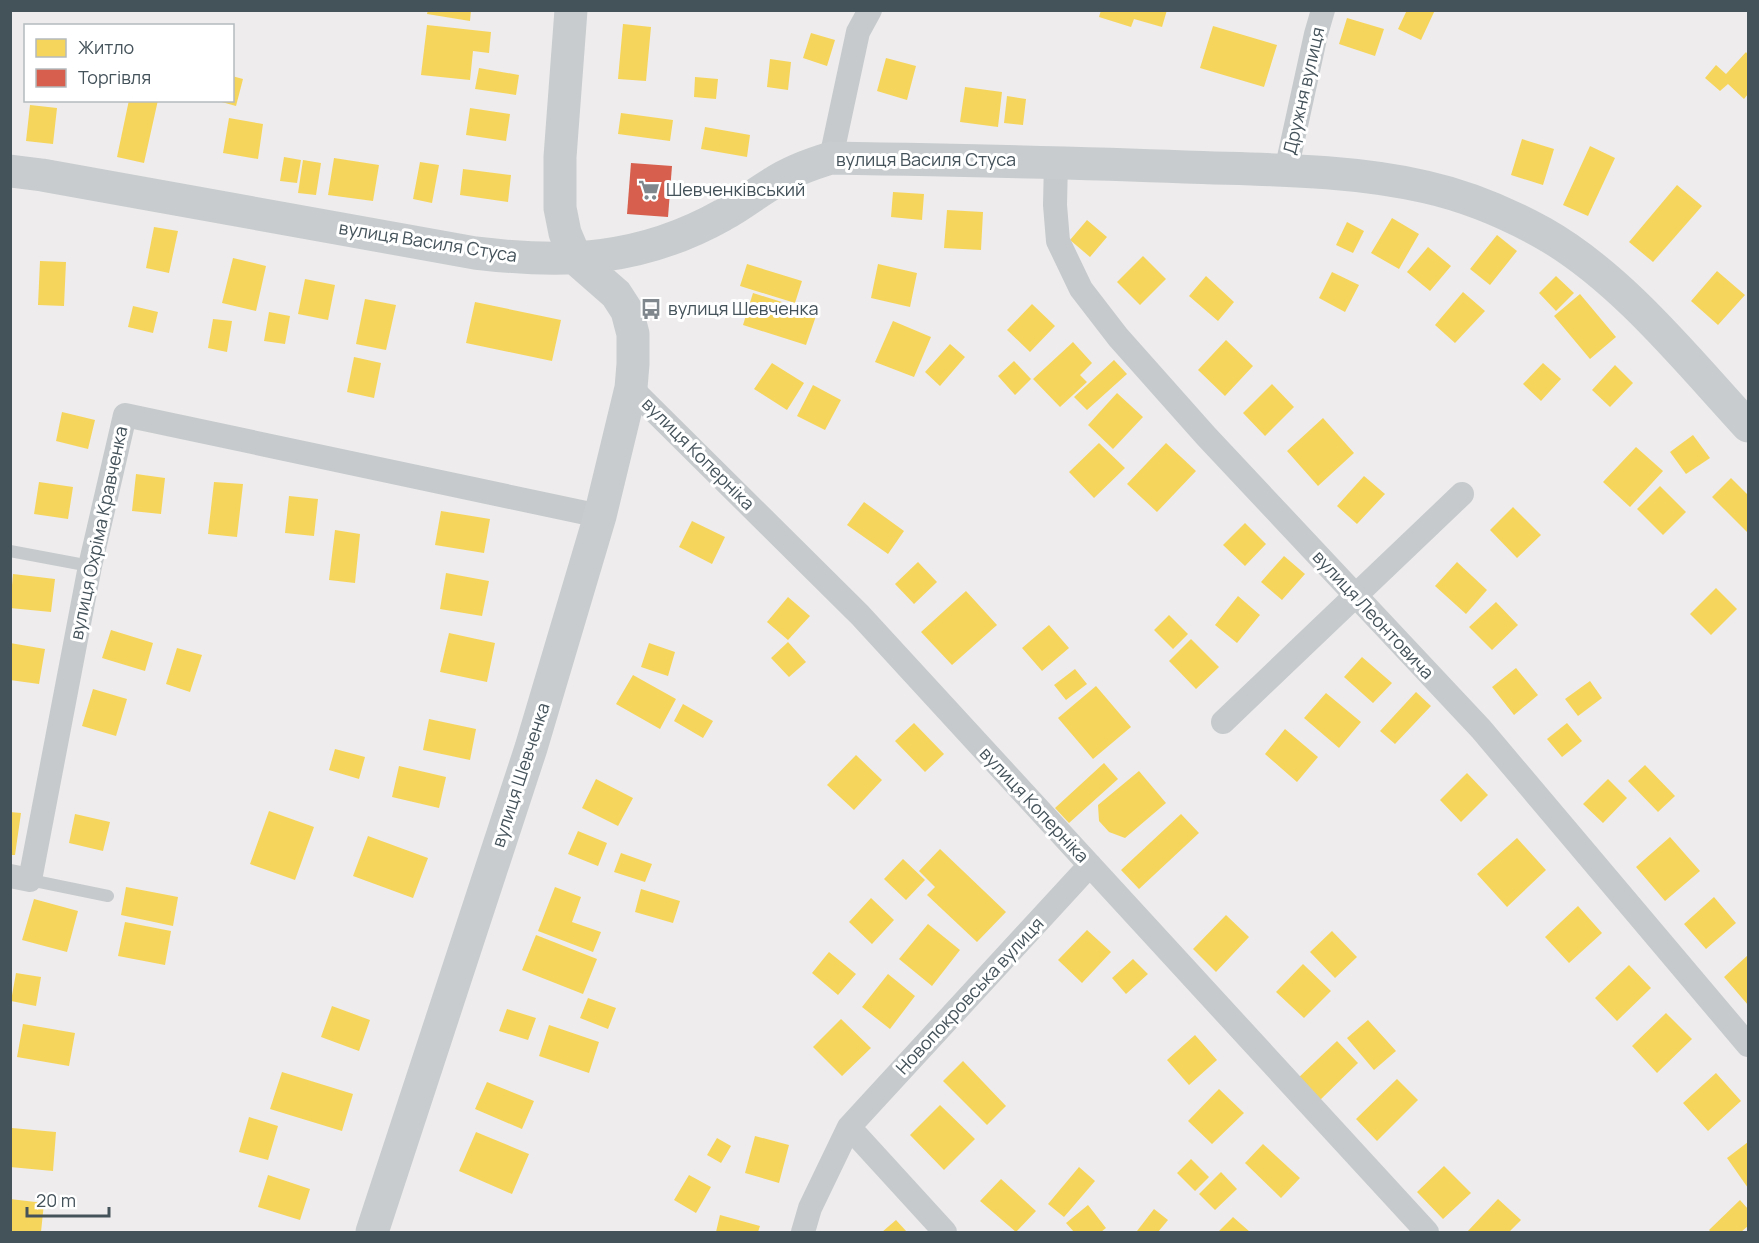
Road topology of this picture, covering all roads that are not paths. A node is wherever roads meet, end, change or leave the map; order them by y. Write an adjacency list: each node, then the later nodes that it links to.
1 (571, 10): 8 (main road, вулиця Шевченка)
2 (870, 10): 4 (street)
3 (1323, 10): 7 (street, Дружня вулиця)
4 (831, 158): 5 (main road, вулиця Василя Стуса); 8 (main road, вулиця Василя Стуса)
5 (1056, 161): 7 (main road, вулиця Василя Стуса); 15 (street, вулиця Леонтовича)
6 (10, 171): 8 (main road, вулиця Василя Стуса)
7 (1286, 171): 10 (main road, вулиця Василя Стуса)
8 (576, 259): 9 (main road, вулиця Шевченка)
9 (631, 388): 12 (main road, вулиця Шевченка); 17 (street, вулиця Коперніка)
10 (1749, 426)
11 (1462, 494): 15 (street)
12 (600, 516): 14 (street, вулиця Охріма Кравченка); 22 (main road, вулиця Шевченка)
13 (10, 551): 14 (lane)
14 (90, 566): 18 (street, вулиця Охріма Кравченка)
15 (1356, 597): 16 (street); 20 (street, вулиця Леонтовича)
16 (1223, 722)
17 (1090, 865): 21 (street, Новопокровська вулиця); 25 (street, вулиця Коперніка)
18 (20, 878): 19 (lane)
19 (108, 896)
20 (1749, 1044)
21 (849, 1127): 23 (street, Новопокровська вулиця); 24 (street)
22 (372, 1233)
23 (803, 1233)
24 (945, 1233)
25 (1427, 1233)

